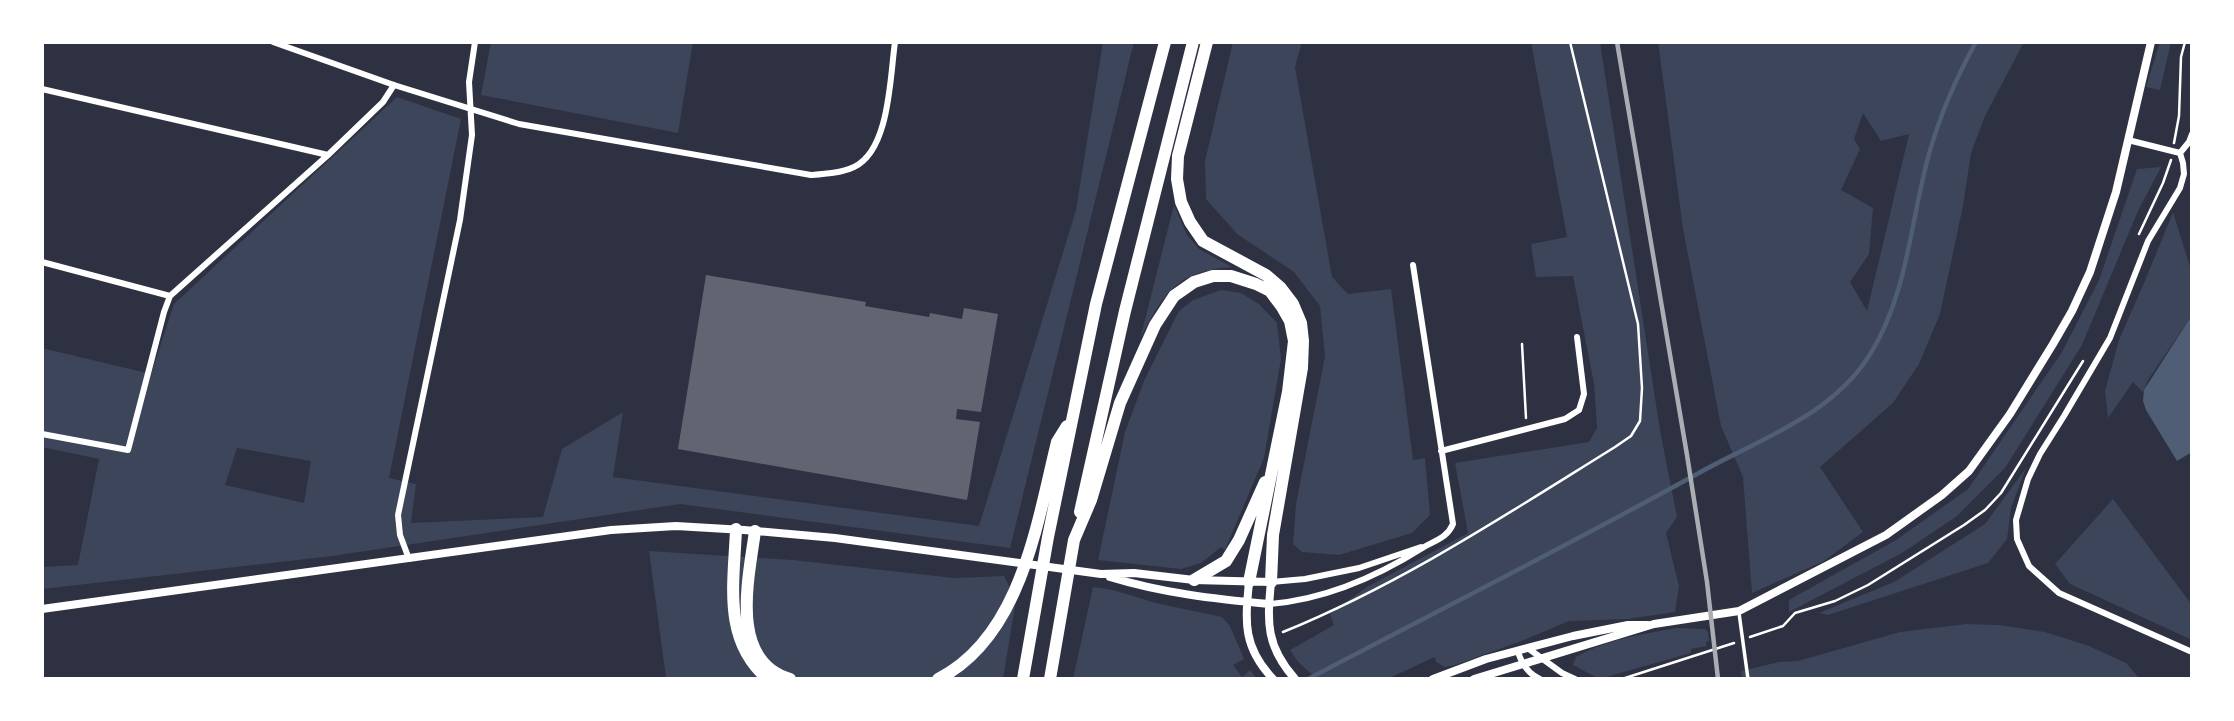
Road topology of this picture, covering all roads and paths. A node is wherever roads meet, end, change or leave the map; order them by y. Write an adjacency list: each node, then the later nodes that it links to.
1 (272, 42): 9 (street)
2 (475, 42): 11 (street)
3 (895, 42): 11 (street)
4 (1165, 42): 21 (highway)
5 (1194, 42): 28 (highway)
6 (1207, 42): 34 (highway)
7 (1570, 42): 41 (path)
8 (2151, 42): 13 (street)
9 (394, 85): 11 (street); 15 (street)
10 (42, 89): 15 (street)
11 (472, 110): 30 (street)
12 (2192, 134): 14 (street)
13 (2128, 140): 14 (street); 38 (street)
14 (2180, 153): 44 (street)
15 (328, 155): 18 (street)
16 (42, 262): 18 (street)
17 (1413, 265): 24 (street)
18 (170, 296): 23 (street)
19 (1577, 337): 22 (street)
20 (1522, 344): 22 (path)
21 (1072, 419): 50 (highway); 51 (highway)
22 (1527, 428): 24 (street)
23 (42, 435)
24 (1441, 451): 29 (street)
25 (1273, 464): 28 (highway); 32 (highway); 33 (highway)
26 (736, 529): 27 (street); 30 (street); 48 (highway)
27 (755, 531): 31 (street); 49 (highway)
28 (1073, 540): 52 (highway)
29 (1427, 545): 34 (street); 36 (street)
30 (409, 559): 37 (street)
31 (1101, 574): 32 (street); 35 (street)
32 (1194, 580): 33 (street)
33 (1249, 582): 34 (street); 35 (street)
34 (1271, 582): 36 (street)
35 (1247, 602): 36 (street); 47 (street)
36 (1269, 604): 53 (street)
37 (42, 609)
38 (1739, 611): 40 (street); 59 (lane)
39 (1795, 613): 58 (path)
40 (1654, 624): 42 (street); 45 (street)
41 (1281, 633)
42 (1529, 649): 43 (street); 45 (street)
43 (1518, 652): 46 (street); 54 (street)
44 (2192, 652)
45 (1542, 659): 46 (street); 57 (street)
46 (1522, 665): 55 (street); 56 (street)
47 (1271, 676)
48 (768, 679)
49 (790, 679)
50 (938, 679)
51 (1023, 679)
52 (1050, 679)
53 (1295, 679)
54 (1433, 679)
55 (1474, 679)
56 (1540, 679)
57 (1575, 679)
58 (1622, 679)
59 (1748, 679)

